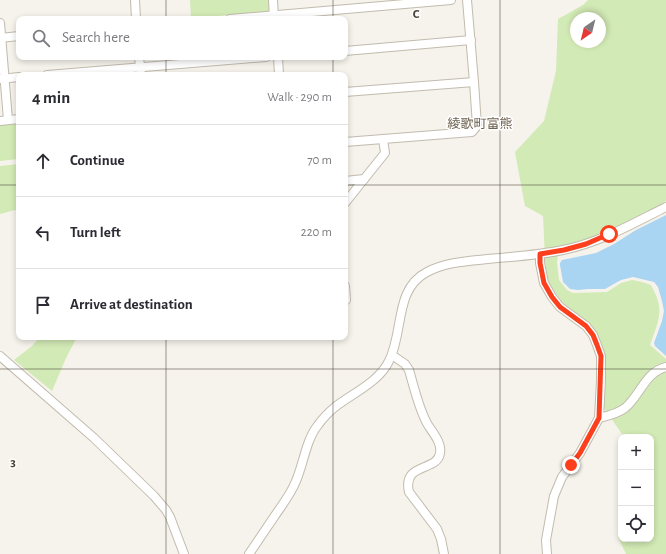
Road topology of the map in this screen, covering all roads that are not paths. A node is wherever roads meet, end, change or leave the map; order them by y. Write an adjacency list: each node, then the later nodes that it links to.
1 (135, 0): 5 (street)
2 (273, 0): 6 (street)
3 (451, 0): 7 (street)
4 (467, 0): 11 (street)
5 (136, 16)
6 (274, 16)
7 (284, 16)
8 (0, 22): 10 (street)
9 (16, 36): 10 (street)
10 (1, 38): 20 (street)
11 (471, 40): 12 (street); 21 (street)
12 (348, 51)
13 (139, 60): 16 (street)
14 (239, 60): 16 (street)
15 (278, 60): 18 (street)
16 (140, 71): 17 (street)
17 (117, 72)
18 (279, 72)
19 (16, 77): 20 (street)
20 (2, 79): 24 (street)
21 (474, 82): 22 (street); 25 (street)
22 (348, 92)
23 (16, 119): 24 (street)
24 (4, 121)
25 (383, 139): 26 (street); 27 (street)
26 (348, 142)
27 (364, 179): 28 (street); 29 (street)
28 (348, 181)
29 (348, 199)
30 (666, 207): 31 (street)
31 (540, 254): 32 (street); 35 (street)
32 (392, 355): 37 (street); 38 (street)
33 (0, 356): 36 (street)
34 (666, 367): 35 (street)
35 (599, 418): 39 (street)
36 (184, 554)
37 (249, 554)
38 (444, 554)
39 (547, 554)

